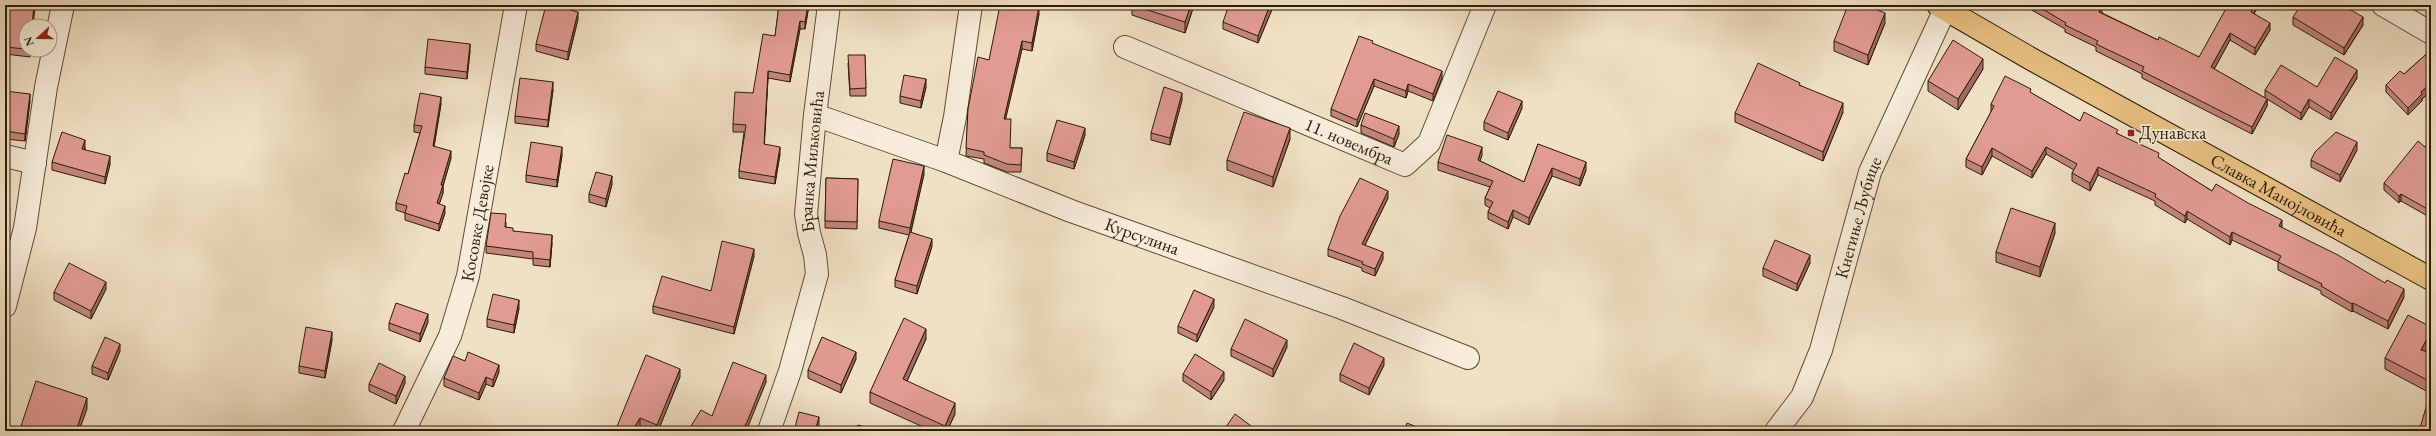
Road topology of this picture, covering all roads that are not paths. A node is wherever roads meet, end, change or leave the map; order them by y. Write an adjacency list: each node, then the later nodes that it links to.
1 (63, 5): 13 (street)
2 (516, 5): 17 (street, Косовке Девојке)
3 (829, 5): 10 (street, Бранка Миљковића)
4 (971, 5): 12 (street)
5 (1485, 5): 9 (street, 11. новембра)
6 (2383, 5): 8 (street)
7 (1943, 6): 14 (main road, Славка Манојловића); 19 (street, Кнегиње Љубице)
8 (2431, 33)
9 (1125, 47)
10 (815, 115): 12 (street, Курсулина); 18 (street, Бранка Миљковића)
11 (5, 156): 13 (street)
12 (946, 161): 16 (street, Курсулина)
13 (34, 163): 15 (street)
14 (2431, 280)
15 (5, 306)
16 (1468, 358)
17 (404, 431)
18 (769, 431)
19 (1776, 431)

